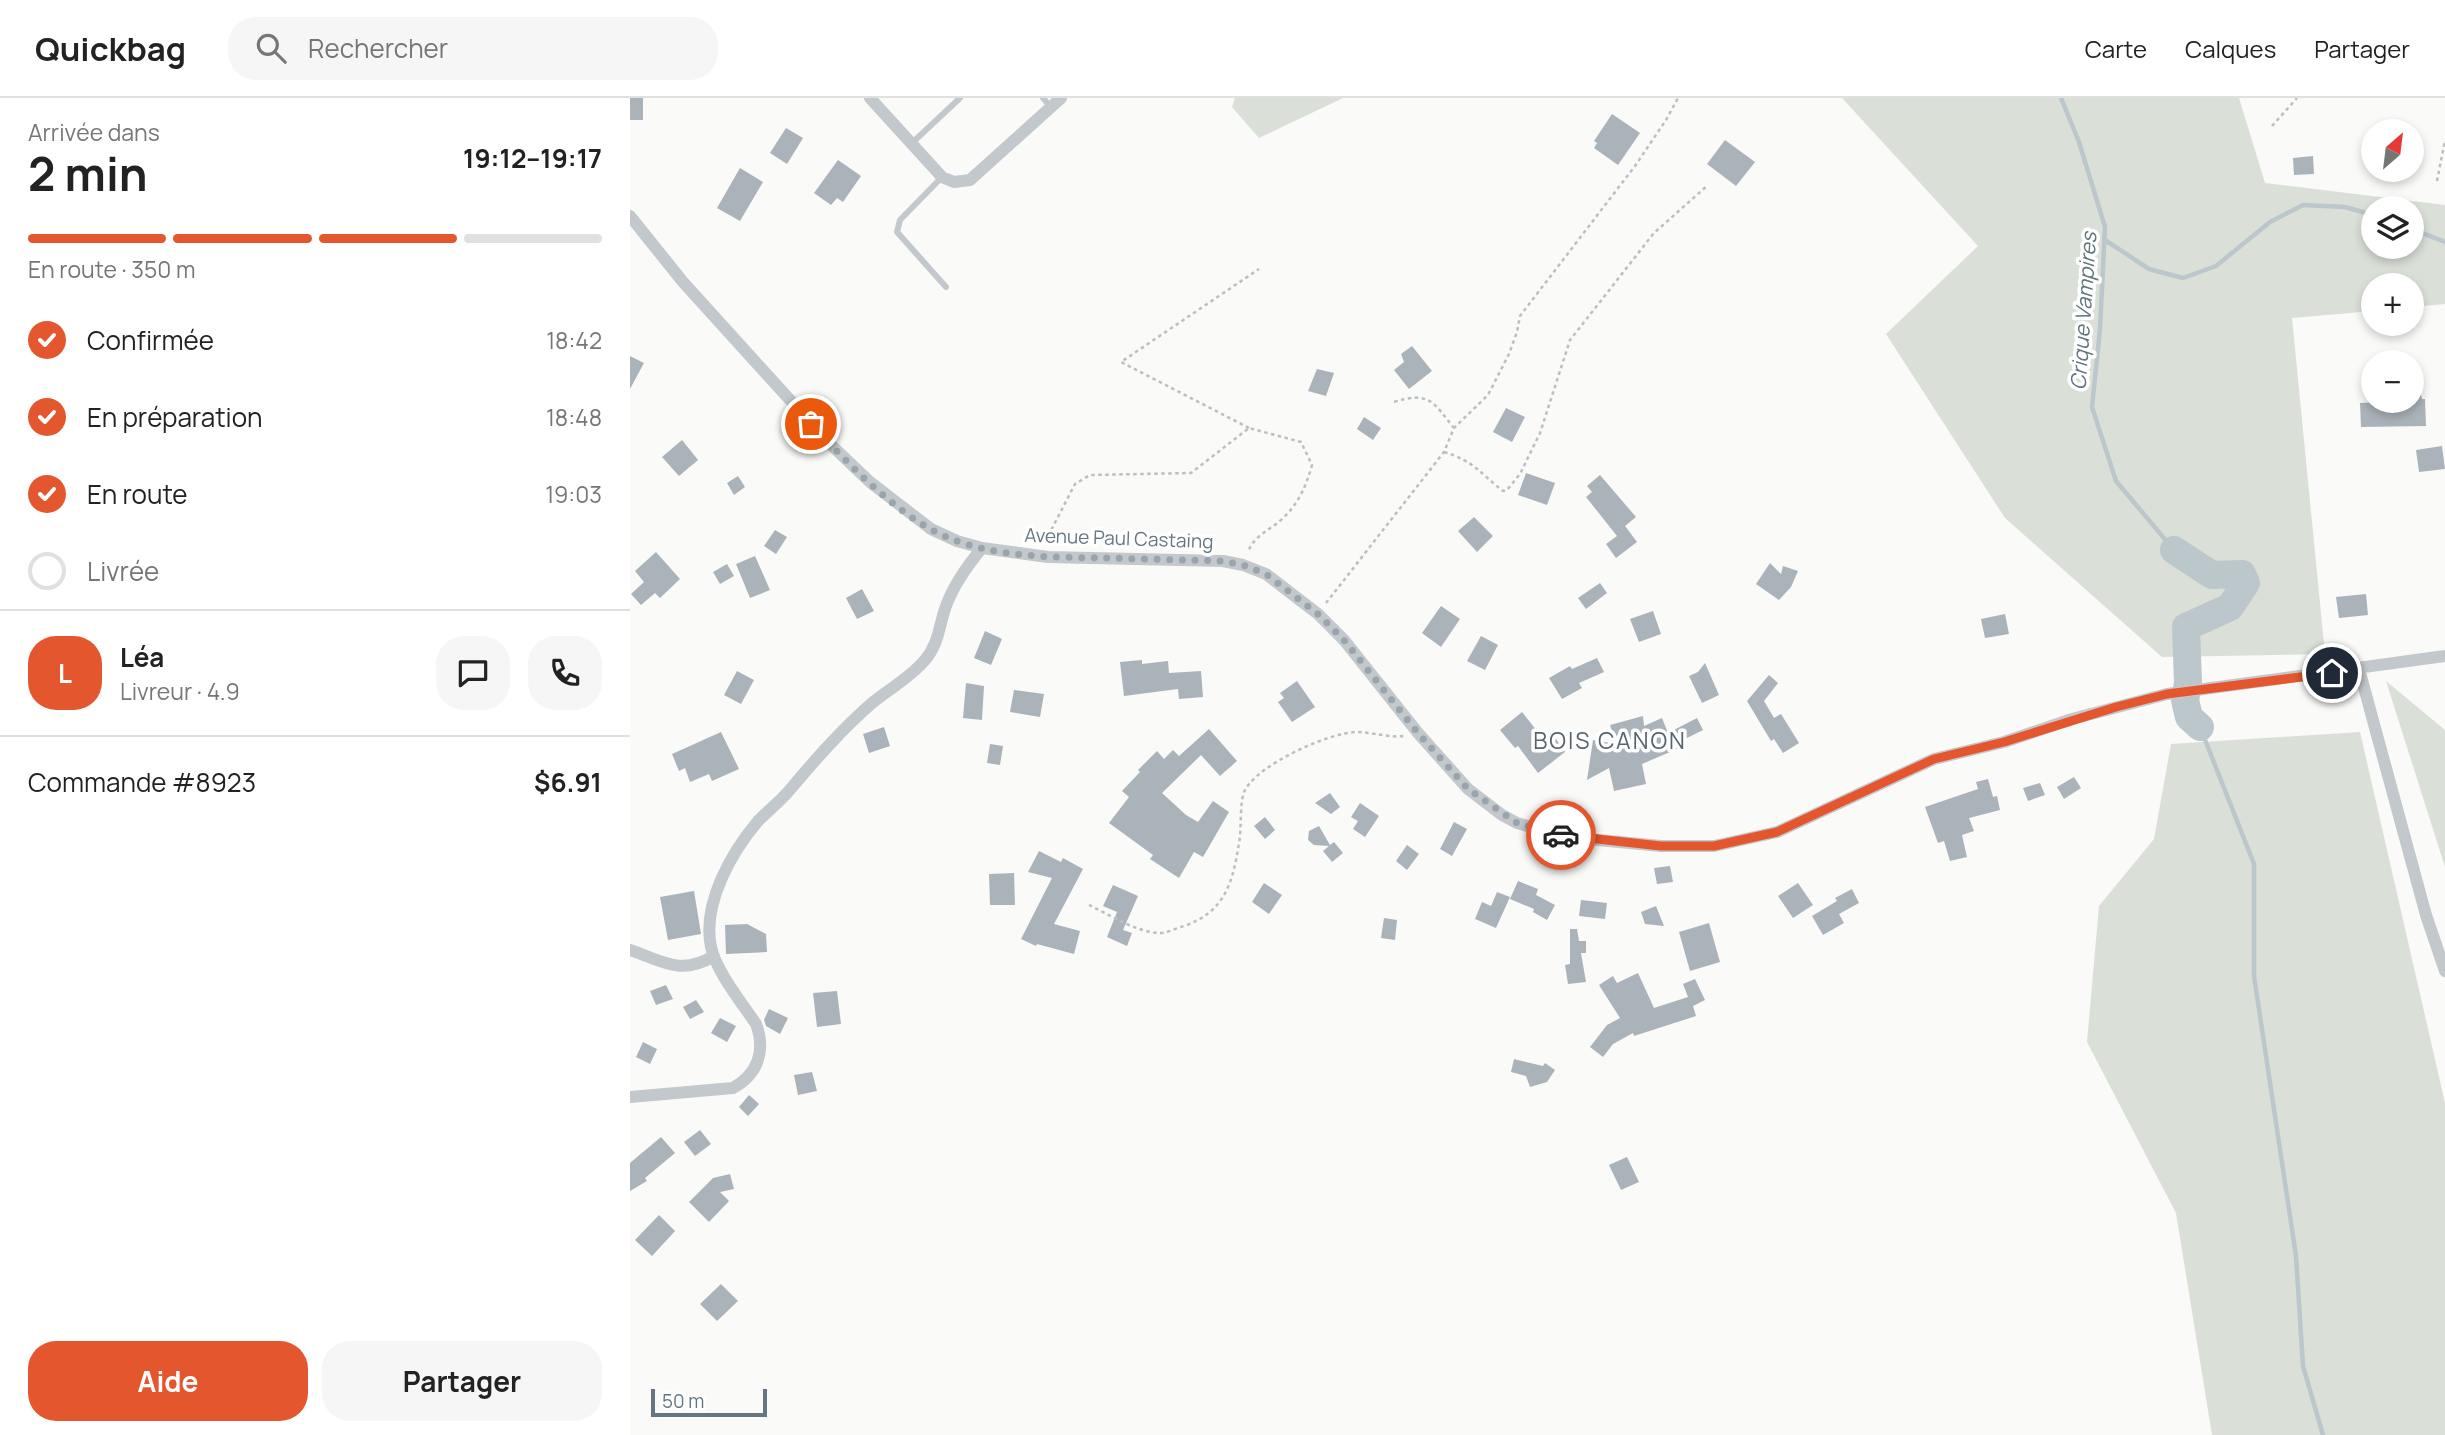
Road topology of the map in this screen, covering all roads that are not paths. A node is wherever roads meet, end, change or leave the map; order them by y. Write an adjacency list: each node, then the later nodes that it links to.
1 (870, 98): 4 (street)
2 (960, 98): 4 (lane)
3 (1051, 101): 5 (street)
4 (912, 143): 5 (street)
5 (942, 177): 7 (lane)
6 (630, 216): 8 (street, Avenue Paul Castaing)
7 (946, 286)
8 (982, 548): 10 (street, Avenue Paul Castaing); 12 (street)
9 (2445, 656): 10 (street, Avenue Paul Castaing)
10 (2359, 669): 13 (street)
11 (630, 950): 12 (street)
12 (714, 956): 14 (street)
13 (2445, 971)
14 (630, 1097)

